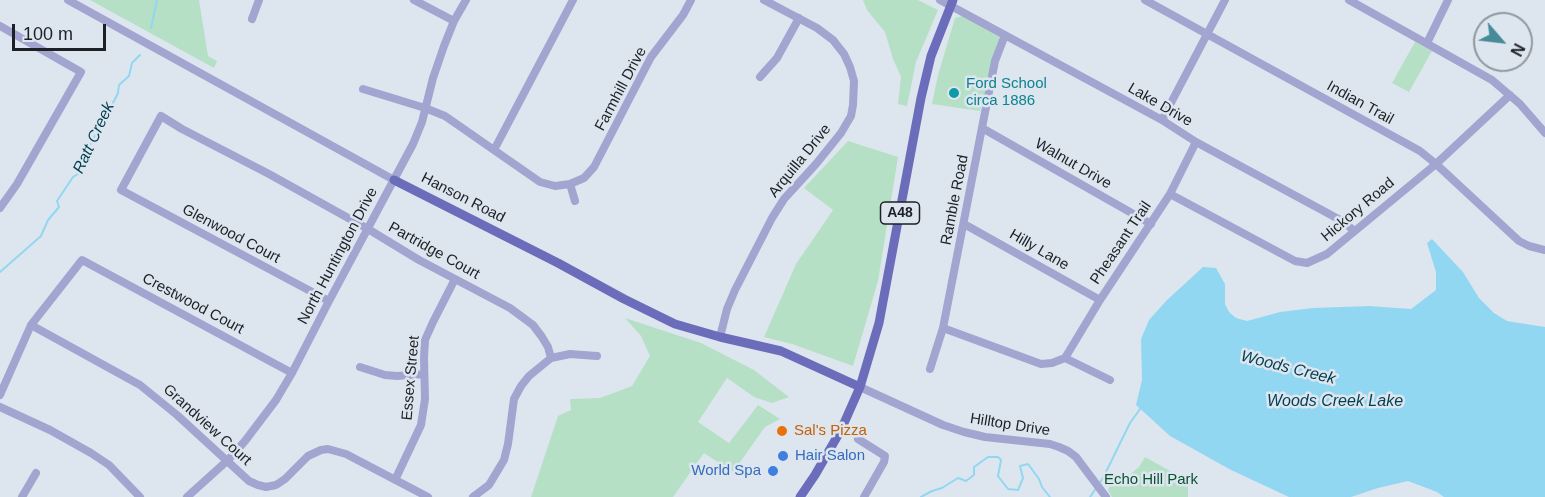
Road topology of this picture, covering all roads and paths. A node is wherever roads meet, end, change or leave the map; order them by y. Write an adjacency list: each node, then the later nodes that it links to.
1 (68, 0): 31 (street, Hanson Road)
2 (259, 0): 15 (street)
3 (414, 0): 16 (street)
4 (466, 0): 16 (street, North Huntington Drive)
5 (573, 0): 29 (street)
6 (691, 0): 32 (street, Farmhill Drive)
7 (764, 0): 14 (street, Arquilla Drive)
8 (940, 0): 13 (street, Lake Drive)
9 (1145, 0): 18 (street, Indian Trail)
10 (1225, 0): 18 (street)
11 (1348, 0): 20 (street)
12 (1448, 0): 20 (street)
13 (952, 3): 19 (street, Lake Drive); 56 (main road, A48)
14 (799, 18): 21 (street); 47 (street, Arquilla Drive)
15 (252, 19)
16 (454, 21): 24 (street, North Huntington Drive)
17 (0, 26): 36 (street)
18 (1207, 34): 25 (street); 30 (street, Indian Trail)
19 (1005, 35): 25 (street, Lake Drive); 26 (street, Ramble Road)
20 (1426, 43): 23 (street)
21 (760, 77)
22 (363, 89): 24 (street)
23 (1510, 94): 27 (street); 30 (street, Hickory Road)
24 (425, 108): 29 (street); 31 (street, North Huntington Drive)
25 (1162, 120): 28 (street, Lake Drive)
26 (982, 128): 37 (street, Ramble Road); 38 (street, Walnut Drive)
27 (1545, 133)
28 (1196, 142): 34 (street, Pheasant Trail); 40 (street, Lake Drive)
29 (494, 150): 32 (street)
30 (1436, 164): 40 (street, Hickory Road); 41 (street, Indian Trail)
31 (394, 180): 39 (street, North Huntington Drive); 47 (main road, Hanson Road)
32 (570, 184): 35 (street)
33 (121, 190): 39 (street, Partridge Court); 44 (street, Glenwood Court)
34 (1170, 194): 38 (street, Pheasant Trail); 40 (street, Hickory Road)
35 (575, 201)
36 (0, 208)
37 (964, 224): 43 (street, Hilly Lane); 46 (street, Ramble Road)
38 (1151, 224): 43 (street, Pheasant Trail)
39 (368, 229): 42 (street, Partridge Court); 44 (street, North Huntington Drive)
40 (1353, 231)
41 (1545, 250)
42 (455, 279): 49 (street, Partridge Court); 54 (street, Essex Street)
43 (1100, 300): 50 (street, Pheasant Trail)
44 (329, 301): 53 (street, North Huntington Drive)
45 (31, 325): 53 (street, Crestwood Court); 57 (street); 60 (street, Grandview Court)
46 (943, 328): 50 (street); 52 (street, Ramble Road)
47 (720, 337): 56 (main road, Hanson Road)
48 (597, 356): 49 (street)
49 (551, 358): 67 (street)
50 (1065, 358): 55 (street)
51 (360, 367): 54 (street)
52 (930, 369)
53 (292, 373): 60 (street, North Huntington Drive)
54 (424, 374): 62 (street, Essex Street)
55 (1110, 380)
56 (860, 387): 68 (main road, A48); 70 (street, Hilltop Drive)
57 (0, 396)
58 (0, 407): 64 (street)
59 (858, 439): 69 (street)
60 (228, 460): 62 (street, Grandview Court); 65 (street, North Huntington Drive)
61 (36, 473): 63 (street)
62 (395, 480): 66 (street, Grandview Court)
63 (22, 497)
64 (140, 497)
65 (187, 497)
66 (428, 497)
67 (473, 497)
68 (800, 497)
69 (864, 497)
70 (1106, 497)

